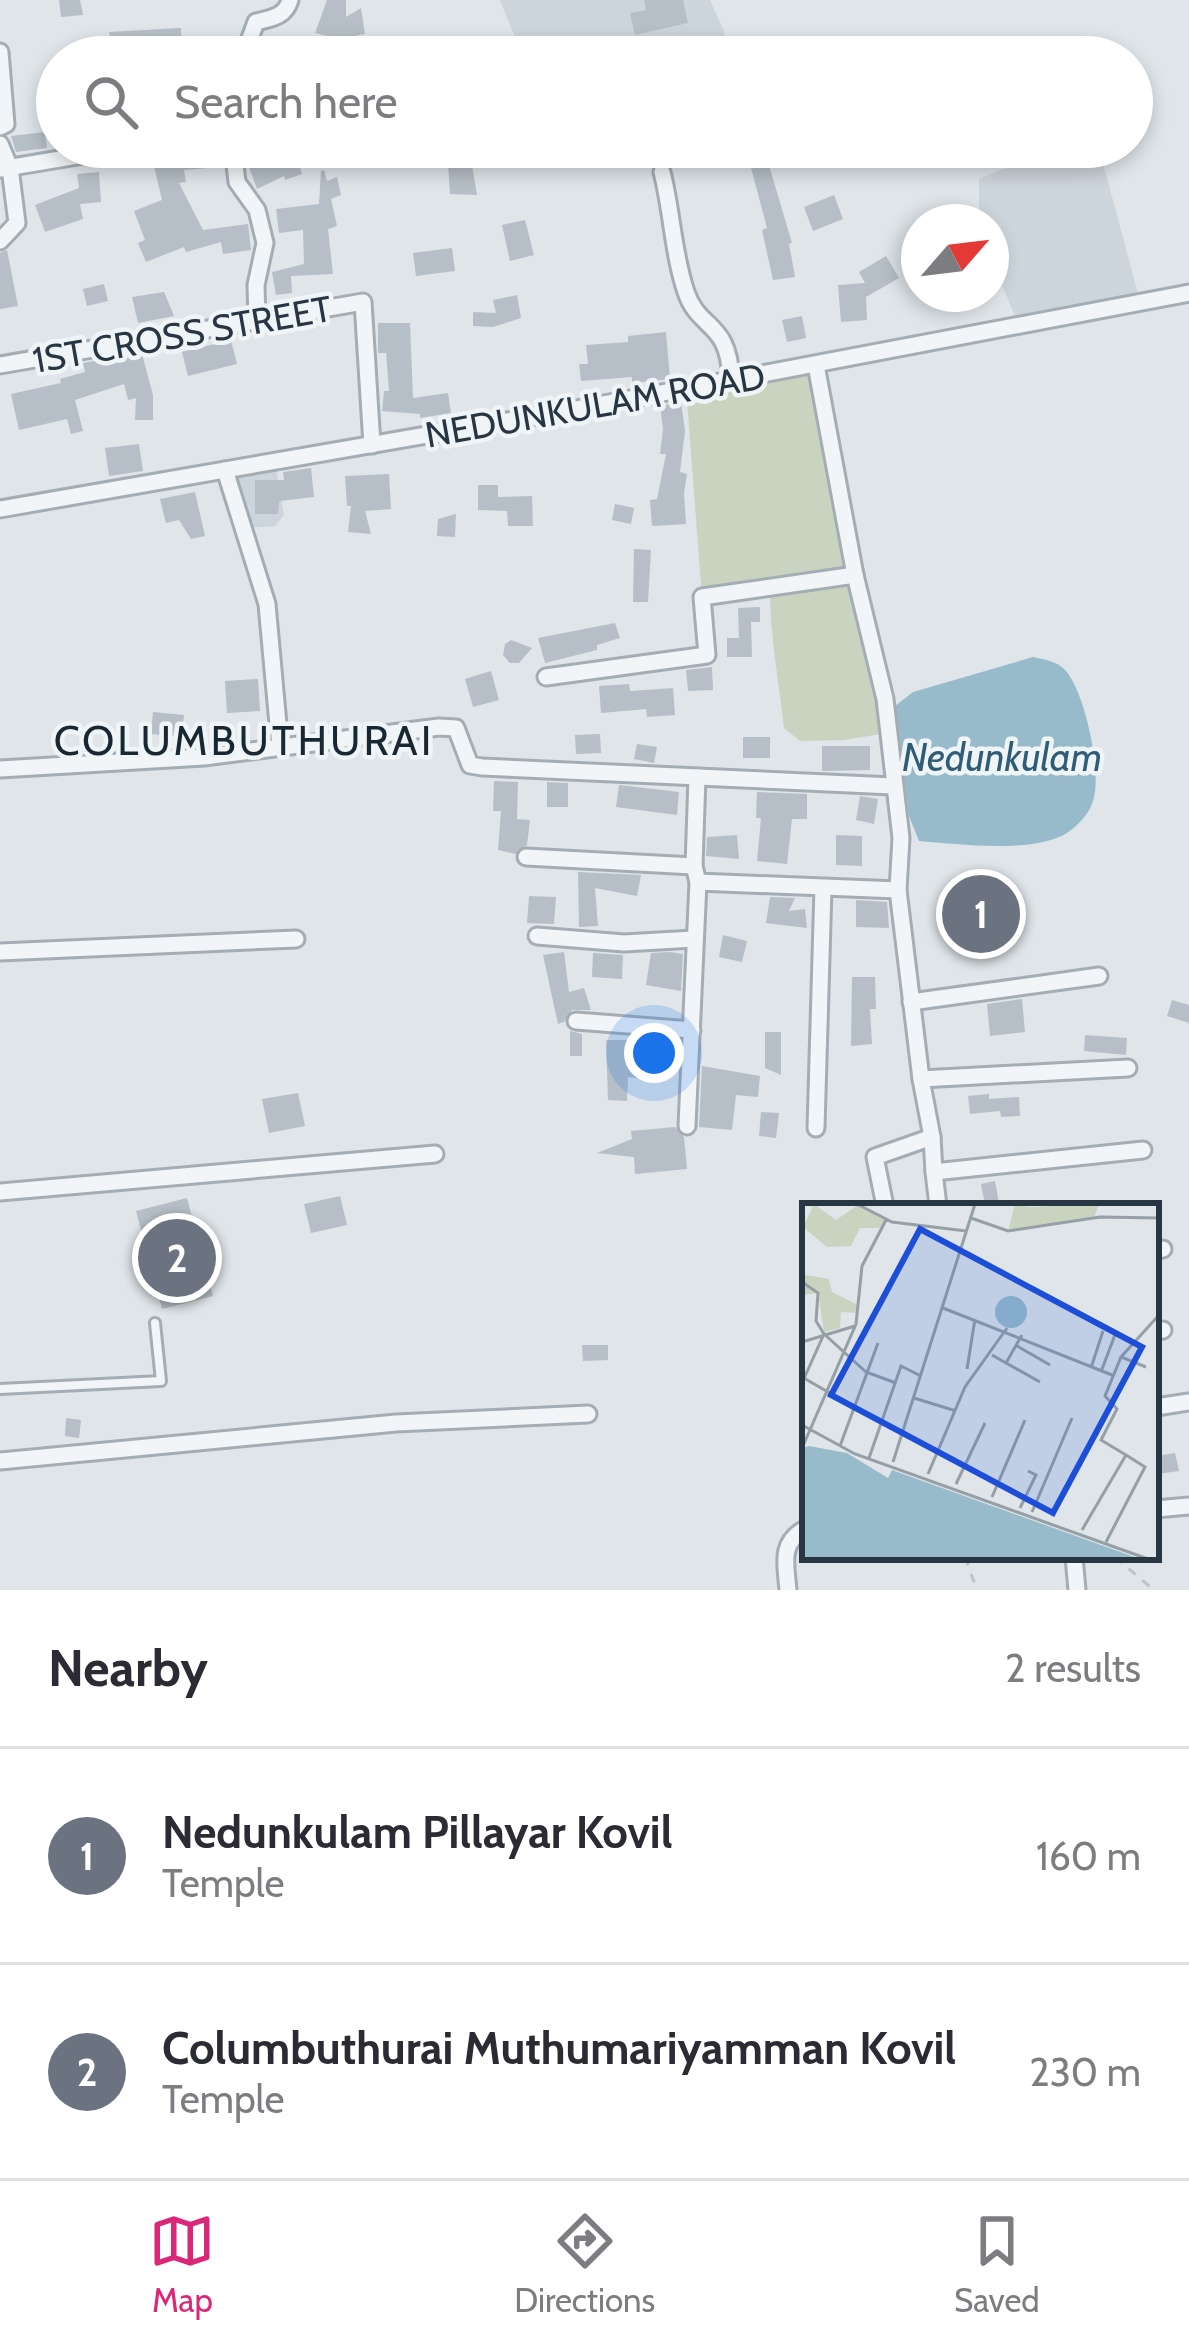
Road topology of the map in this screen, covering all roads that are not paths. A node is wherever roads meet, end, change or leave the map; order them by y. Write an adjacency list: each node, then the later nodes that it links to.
1 (290, 0): 2 (street)
2 (251, 36)
3 (0, 52): 4 (street)
4 (0, 127)
5 (0, 144): 7 (street)
6 (36, 163): 7 (street)
7 (5, 168): 10 (street)
8 (235, 168): 12 (street)
9 (662, 172): 15 (street)
10 (0, 242)
11 (1189, 293): 13 (street, NEDUNKULAM ROAD)
12 (257, 323): 14 (street, 1ST CROSS STREET); 16 (street, 1ST CROSS STREET)
13 (816, 364): 15 (street, NEDUNKULAM ROAD); 19 (street)
14 (0, 365)
15 (731, 380): 16 (street, NEDUNKULAM ROAD)
16 (371, 445): 17 (street, NEDUNKULAM ROAD)
17 (225, 470): 18 (street, NEDUNKULAM ROAD); 21 (street)
18 (0, 509)
19 (855, 575): 20 (street); 24 (street)
20 (546, 677)
21 (280, 746): 22 (street); 23 (street)
22 (0, 769)
23 (697, 777): 24 (street); 26 (street)
24 (893, 786): 28 (street)
25 (526, 857): 26 (street)
26 (696, 874): 27 (street); 30 (street)
27 (823, 888): 28 (street); 40 (street)
28 (898, 890): 34 (street)
29 (537, 936): 30 (street)
30 (694, 939): 36 (street)
31 (296, 940): 32 (street)
32 (0, 952)
33 (1099, 976): 34 (street)
34 (911, 1002): 38 (street)
35 (576, 1022): 36 (street)
36 (692, 1030): 39 (street)
37 (1128, 1068): 38 (street)
38 (921, 1078): 41 (street)
39 (687, 1126)
40 (816, 1128)
41 (932, 1137): 44 (street); 46 (street)
42 (1143, 1150): 44 (street)
43 (435, 1154): 45 (street)
44 (934, 1172): 47 (street)
45 (0, 1192)
46 (884, 1203)
47 (938, 1203)
48 (155, 1323): 49 (lane)
49 (0, 1389)
50 (1189, 1402): 51 (street)
51 (1159, 1407)
52 (588, 1414): 53 (street)
53 (0, 1461)
54 (1189, 1506): 55 (street)
55 (1159, 1509)
56 (802, 1531): 58 (street)
57 (1074, 1560): 59 (street)
58 (788, 1590)
59 (1077, 1590)

